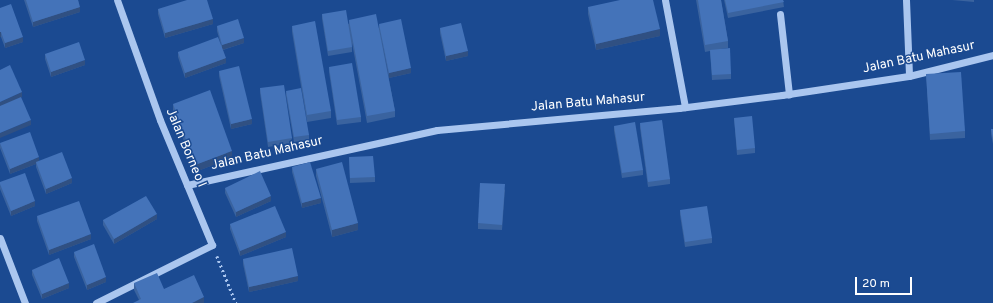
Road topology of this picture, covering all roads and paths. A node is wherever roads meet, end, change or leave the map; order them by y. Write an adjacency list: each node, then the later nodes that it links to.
1 (116, 0): 9 (street, Jalan Borneo I)
2 (665, 0): 8 (street)
3 (906, 0): 6 (street)
4 (780, 14): 7 (street)
5 (993, 55): 6 (street, Jalan Batu Mahasur)
6 (909, 76): 7 (street, Jalan Batu Mahasur)
7 (789, 94): 8 (street, Jalan Batu Mahasur)
8 (685, 107): 9 (street, Jalan Batu Mahasur)
9 (187, 185): 11 (street, Jalan Borneo I)
10 (0, 238): 12 (street)
11 (212, 245): 13 (street); 14 (path)
12 (25, 303)
13 (96, 303)
14 (236, 303)

